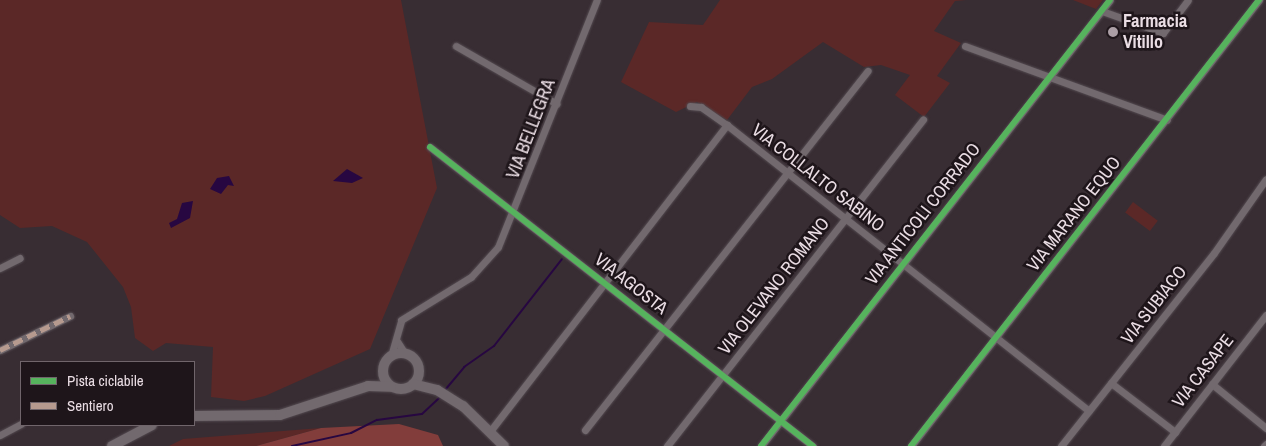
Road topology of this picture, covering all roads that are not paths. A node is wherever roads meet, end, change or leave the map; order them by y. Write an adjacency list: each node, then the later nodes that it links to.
1 (597, 0): 10 (street, VIA BELLEGRA)
2 (1110, 0): 5 (street, VIA ANTICOLI CORRADO)
3 (1188, 0): 5 (street)
4 (1259, 0): 13 (street, VIA MARANO EQUO)
5 (1102, 11): 9 (street, VIA ANTICOLI CORRADO)
6 (456, 46): 10 (street)
7 (965, 46): 9 (street)
8 (868, 72): 16 (street)
9 (1051, 75): 13 (street); 21 (street, VIA ANTICOLI CORRADO)
10 (557, 104): 18 (street, VIA BELLEGRA)
11 (690, 106): 14 (street, VIA COLLALTO SABINO)
12 (923, 120): 19 (street, VIA OLEVANO ROMANO)
13 (1167, 120): 27 (street, VIA MARANO EQUO)
14 (727, 125): 16 (street, VIA COLLALTO SABINO); 23 (street)
15 (430, 147): 18 (street, VIA AGOSTA)
16 (786, 173): 19 (street, VIA COLLALTO SABINO); 26 (street)
17 (1266, 180): 35 (street, VIA SUBIACO)
18 (514, 213): 23 (street, VIA AGOSTA); 28 (street, VIA BELLEGRA)
19 (846, 219): 21 (street, VIA COLLALTO SABINO); 34 (street, VIA OLEVANO ROMANO)
20 (20, 258): 22 (street)
21 (903, 264): 27 (street, VIA COLLALTO SABINO); 43 (street, VIA ANTICOLI CORRADO)
22 (0, 268)
23 (605, 282): 26 (street, VIA AGOSTA); 47 (street)
24 (1266, 315): 37 (street, VIA CASAPE)
25 (70, 316): 29 (street)
26 (664, 329): 34 (street, VIA AGOSTA); 48 (street)
27 (996, 337): 41 (street, VIA COLLALTO SABINO); 56 (street, VIA MARANO EQUO)
28 (396, 338): 30 (street); 31 (street, VIA BELLEGRA)
29 (0, 350)
30 (405, 354): 31 (street); 33 (street)
31 (391, 356): 32 (street)
32 (383, 366): 38 (street); 39 (street)
33 (418, 368): 36 (street); 40 (street)
34 (723, 375): 43 (street, VIA AGOSTA); 53 (street, VIA OLEVANO ROMANO)
35 (1111, 383): 41 (street, VIA SUBIACO); 49 (street)
36 (413, 384): 38 (street); 40 (street)
37 (1212, 384): 46 (street); 49 (street, VIA CASAPE)
38 (391, 387): 39 (street)
39 (362, 388): 42 (street)
40 (437, 390): 47 (street)
41 (1089, 411): 57 (street, VIA SUBIACO)
42 (195, 416)
43 (781, 421): 54 (street, VIA ANTICOLI CORRADO); 55 (street, VIA AGOSTA)
44 (20, 425): 50 (street)
45 (150, 426): 51 (street)
46 (1266, 428)
47 (490, 430): 52 (street)
48 (585, 430)
49 (1176, 432): 58 (street, VIA CASAPE)
50 (0, 435)
51 (112, 446)
52 (504, 446)
53 (667, 446)
54 (761, 446)
55 (813, 446)
56 (911, 446)
57 (1061, 446)
58 (1164, 446)

